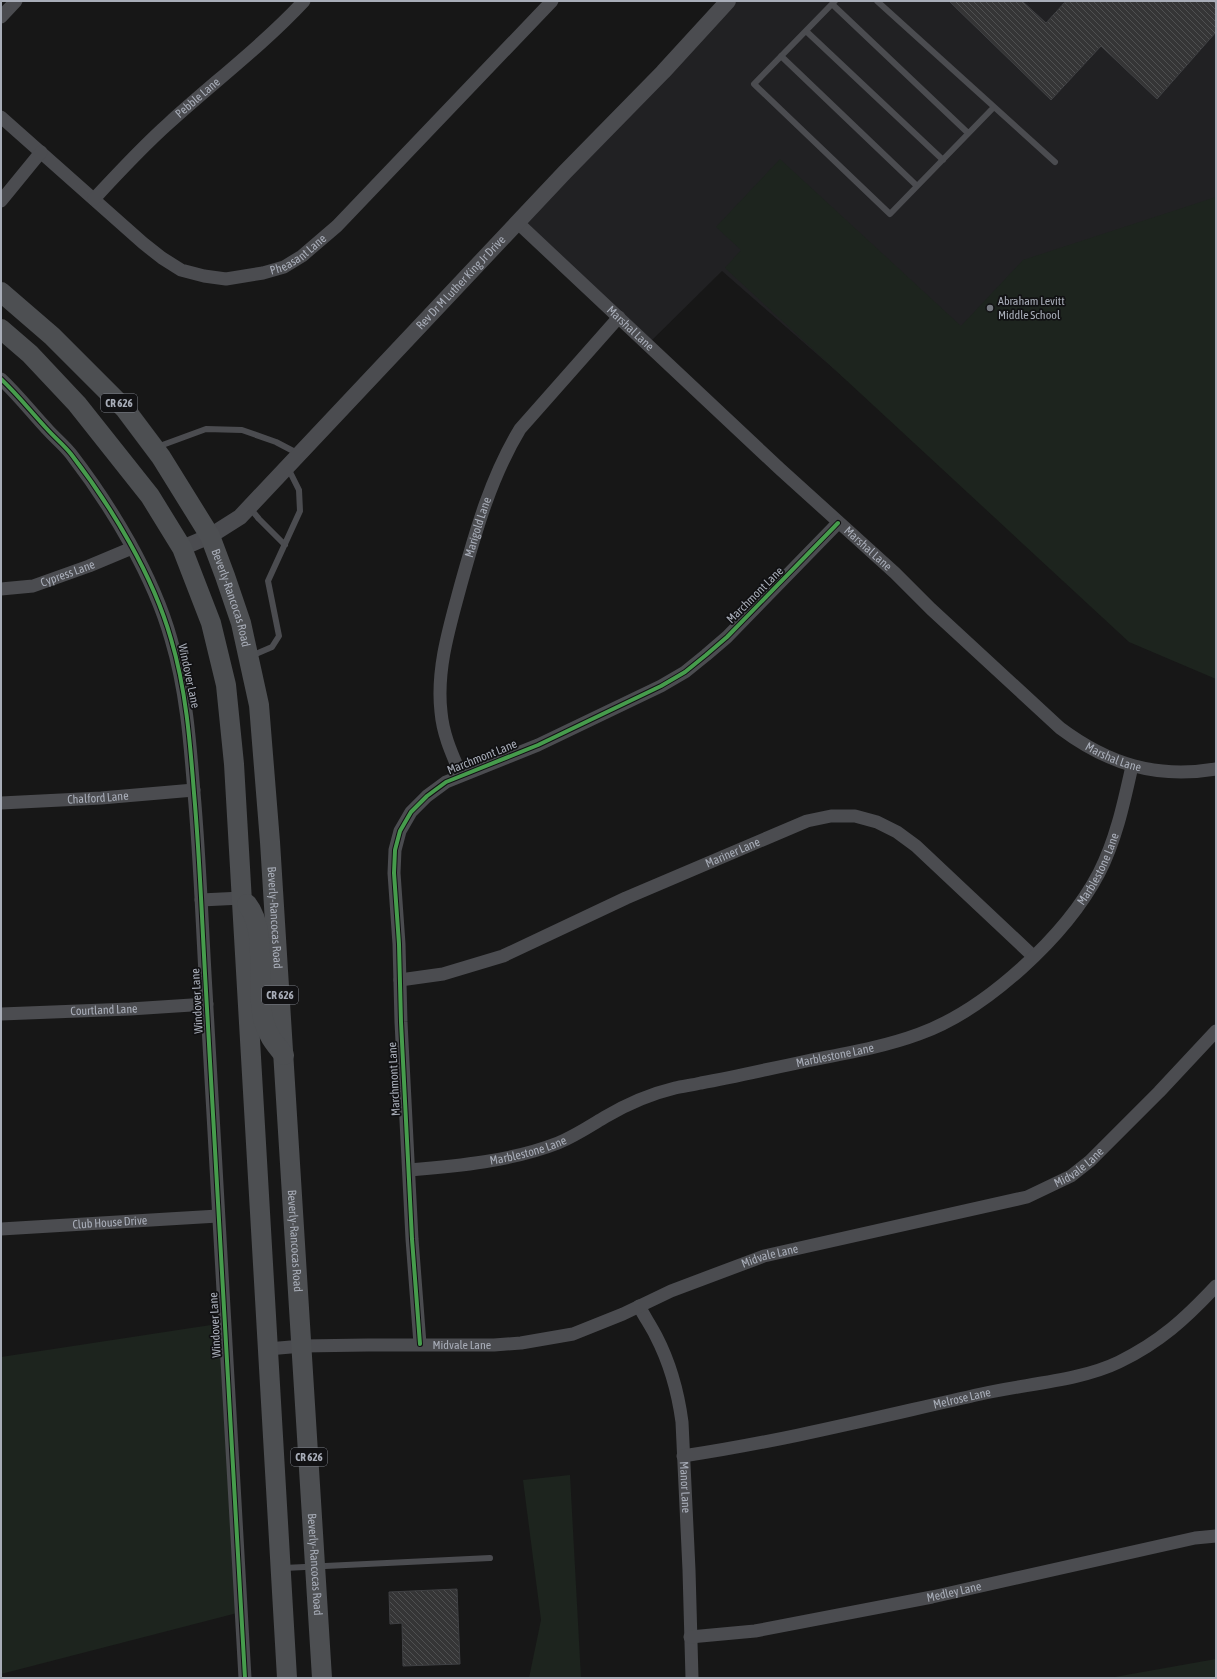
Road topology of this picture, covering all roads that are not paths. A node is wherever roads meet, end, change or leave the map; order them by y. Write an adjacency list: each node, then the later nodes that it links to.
1 (16, 1): 7 (street)
2 (304, 1): 17 (street, Pebble Lane)
3 (552, 1): 17 (street, Pheasant Lane)
4 (728, 1): 19 (street, Rev Dr M Luther King Jr Drive)
5 (877, 1): 10 (lane)
6 (833, 3): 8 (lane); 12 (lane)
7 (1, 17)
8 (806, 31): 9 (lane); 14 (lane)
9 (782, 56): 16 (lane); 16 (lane)
10 (994, 107): 12 (lane); 15 (lane)
11 (1, 118): 13 (street, Pheasant Lane)
12 (968, 133): 14 (lane)
13 (41, 152): 17 (street, Pheasant Lane); 18 (street)
14 (943, 160): 16 (lane)
15 (1055, 162)
16 (917, 186)
17 (94, 199)
18 (1, 200)
19 (518, 223): 21 (street, Marshal Lane); 25 (street, Rev Dr M Luther King Jr Drive)
20 (1, 292): 24 (main road, Beverly-Rancocas Road / CR 626)
21 (619, 317): 28 (street, Marshal Lane); 37 (street, Marigold Lane)
22 (1, 329): 32 (main road, CR 626)
23 (1, 379): 31 (street, Windover Lane)
24 (154, 448): 25 (lane); 29 (main road, Beverly-Rancocas Road / CR 626)
25 (299, 454): 26 (street, Rev Dr M Luther King Jr Drive)
26 (287, 467): 27 (street, Rev Dr M Luther King Jr Drive); 30 (lane)
27 (249, 507): 29 (street, Rev Dr M Luther King Jr Drive); 30 (lane)
28 (838, 523): 35 (street, Marshal Lane); 37 (street, Marchmont Lane)
29 (210, 536): 32 (street, Rev Dr M Luther King Jr Drive); 34 (main road, Beverly-Rancocas Road / CR 626)
30 (285, 545): 34 (lane)
31 (132, 548): 33 (street, Cypress Lane); 38 (street, Windover Lane)
32 (182, 548): 40 (main road, CR 626)
33 (1, 589)
34 (248, 657): 47 (main road, Beverly-Rancocas Road / CR 626)
35 (1132, 766): 36 (street, Marshal Lane); 42 (street, Marblestone Lane)
36 (1216, 769)
37 (461, 775): 43 (street, Marchmont Lane)
38 (194, 790): 39 (street, Chalford Lane); 41 (street, Windover Lane)
39 (1, 803)
40 (242, 898): 41 (street); 47 (main road); 55 (main road, CR 626)
41 (201, 900): 44 (street, Windover Lane)
42 (1033, 956): 43 (street, Mariner Lane); 48 (street, Marblestone Lane)
43 (400, 980): 48 (street, Marchmont Lane)
44 (207, 1004): 45 (street, Courtland Lane); 49 (street, Windover Lane)
45 (1, 1014)
46 (1216, 1031): 52 (street, Midvale Lane)
47 (284, 1055): 54 (main road, Beverly-Rancocas Road / CR 626)
48 (409, 1170): 53 (street, Marchmont Lane)
49 (218, 1216): 50 (street, Club House Drive); 62 (street, Windover Lane)
50 (1, 1228)
51 (1216, 1286): 56 (street, Melrose Lane)
52 (639, 1306): 53 (street, Midvale Lane); 56 (street, Manor Lane)
53 (420, 1344): 54 (street, Midvale Lane)
54 (302, 1346): 55 (street, Midvale Lane); 59 (main road, Beverly-Rancocas Road / CR 626)
55 (268, 1349): 60 (main road, CR 626)
56 (683, 1456): 61 (street, Manor Lane)
57 (1216, 1536): 61 (street, Medley Lane)
58 (490, 1558): 59 (lane)
59 (315, 1567): 60 (lane); 64 (main road, Beverly-Rancocas Road / CR 626)
60 (280, 1568): 63 (main road, CR 626)
61 (690, 1637): 65 (street, Manor Lane)
62 (245, 1678)
63 (287, 1678)
64 (322, 1678)
65 (692, 1678)

